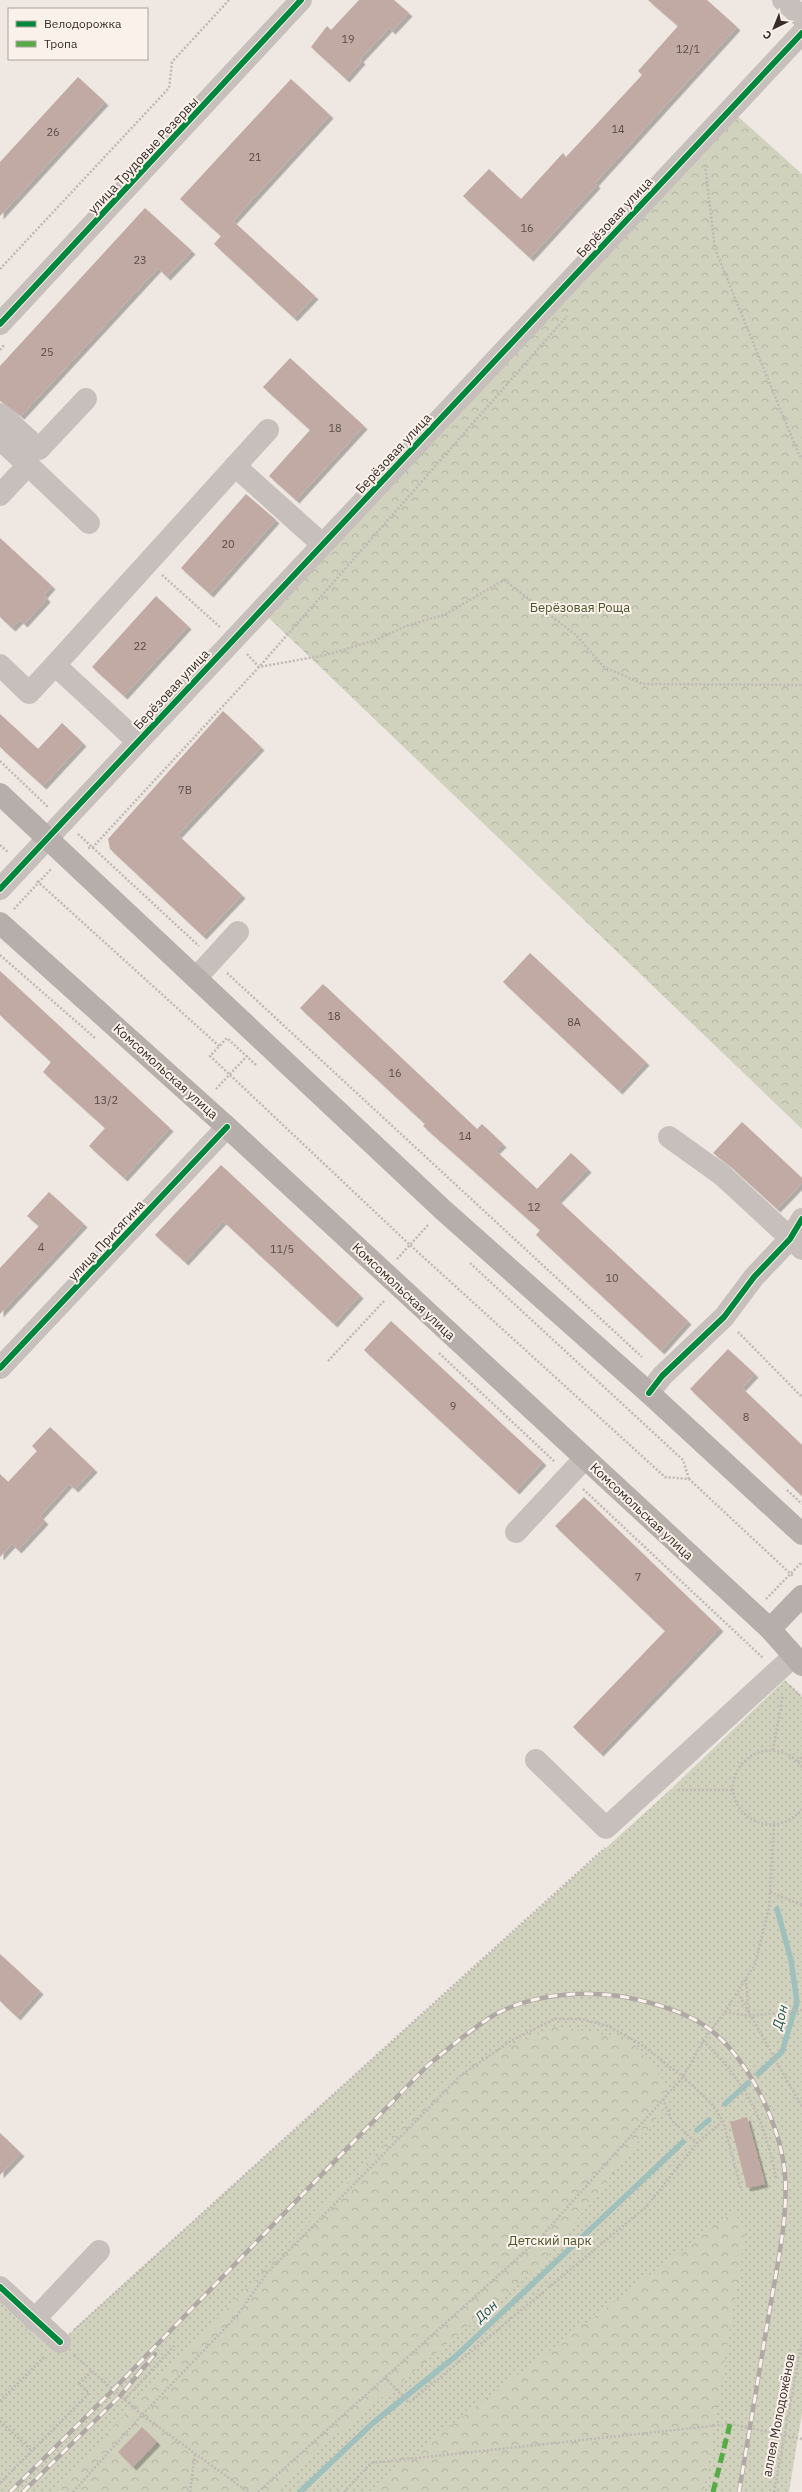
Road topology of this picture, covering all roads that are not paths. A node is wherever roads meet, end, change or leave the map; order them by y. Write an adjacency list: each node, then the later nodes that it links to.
1 (301, 0): 5 (street, улица Трудовые Резервы)
2 (783, 0): 3 (street)
3 (802, 17)
4 (802, 33): 14 (street, Берёзовая улица)
5 (0, 324)
6 (86, 400): 7 (street)
7 (0, 414)
8 (268, 430): 11 (street)
9 (0, 439): 10 (street)
10 (28, 465): 12 (street); 13 (street)
11 (235, 466): 14 (street); 15 (street)
12 (0, 495)
13 (89, 523)
14 (322, 544): 17 (street, Берёзовая улица)
15 (55, 664): 16 (street); 17 (street)
16 (0, 665)
17 (137, 741): 19 (street, Берёзовая улица)
18 (0, 794): 19 (main road)
19 (46, 838): 20 (street, Берёзовая улица); 23 (main road)
20 (0, 889)
21 (0, 923): 24 (main road, Комсомольская улица)
22 (238, 932): 23 (street)
23 (196, 978): 29 (main road)
24 (227, 1127): 28 (street, улица Присягина); 30 (main road, Комсомольская улица)
25 (669, 1137): 27 (street)
26 (802, 1219): 27 (street)
27 (796, 1244): 29 (street)
28 (0, 1368)
29 (649, 1393): 32 (main road)
30 (585, 1458): 31 (street); 34 (main road, Комсомольская улица)
31 (516, 1532)
32 (802, 1534)
33 (799, 1588): 34 (main road)
34 (770, 1629): 35 (main road, Комсомольская улица)
35 (798, 1660): 36 (street)
36 (536, 1760)
37 (99, 2252): 39 (street)
38 (0, 2287): 39 (street)
39 (34, 2320): 40 (street)
40 (60, 2342)

